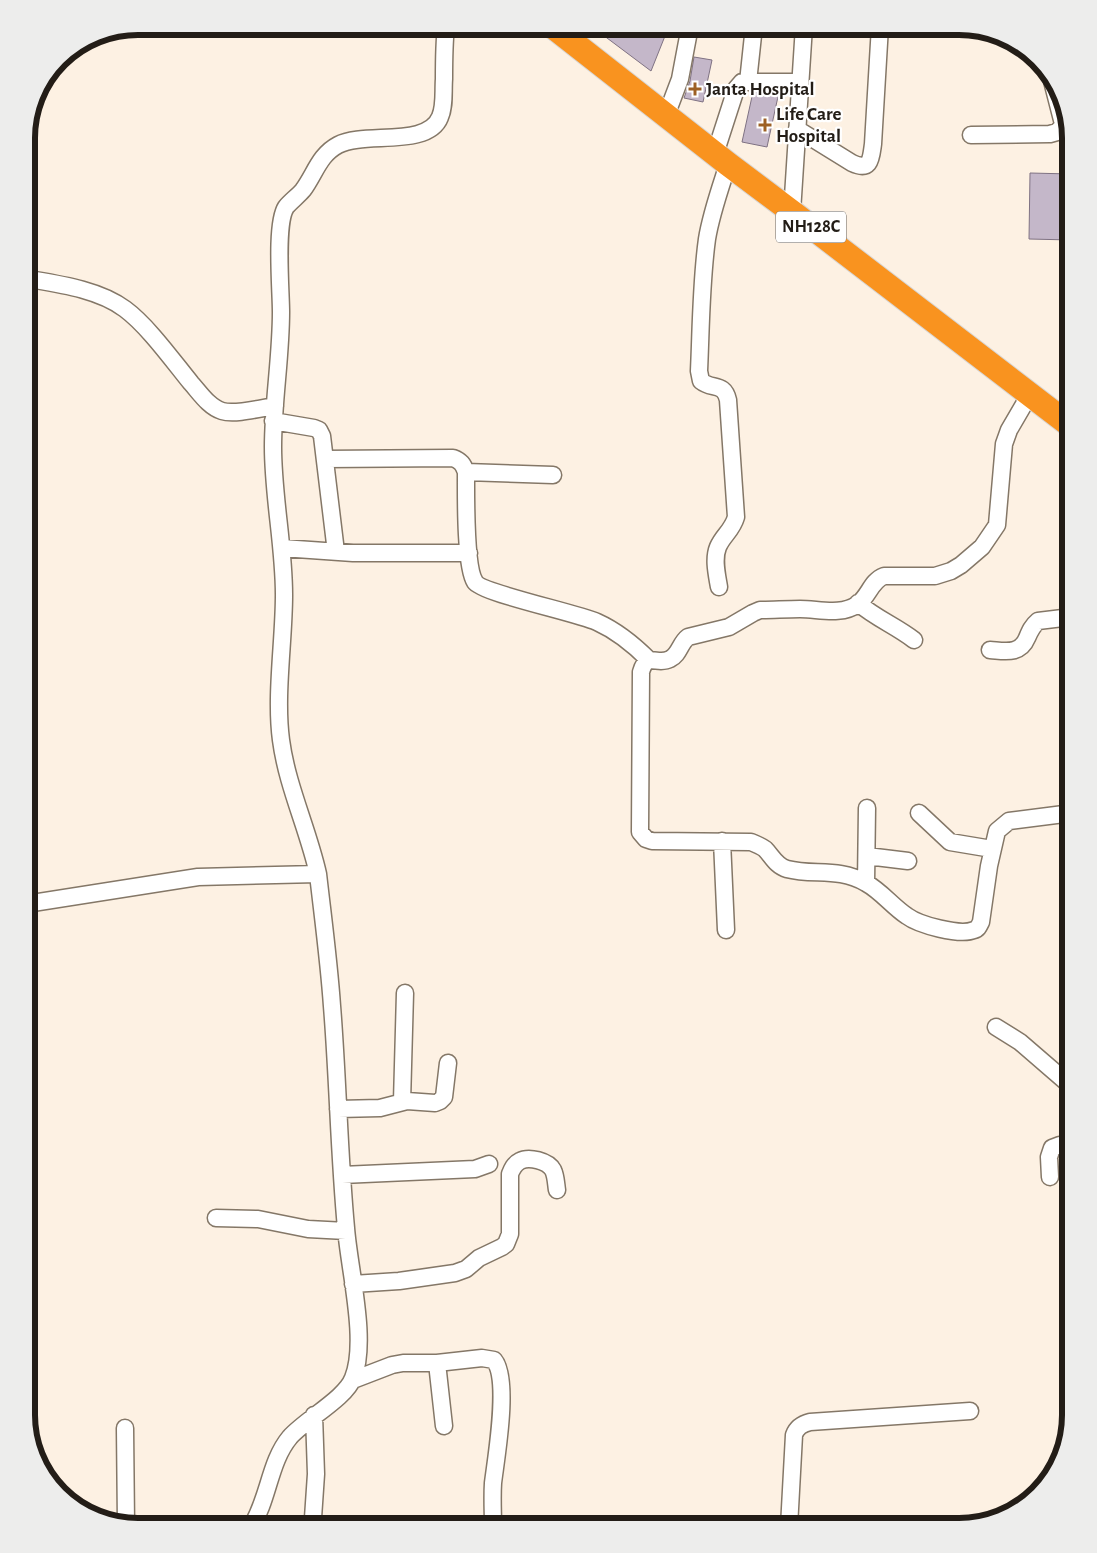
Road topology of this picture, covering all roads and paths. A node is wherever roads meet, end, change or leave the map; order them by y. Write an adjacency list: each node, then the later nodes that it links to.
1 (446, 35): 18 (street)
2 (568, 35): 9 (highway, NH128C)
3 (688, 35): 9 (street)
4 (753, 35): 7 (street)
5 (803, 35): 8 (street)
6 (879, 35): 10 (street)
7 (748, 82): 8 (street); 13 (street)
8 (800, 82): 10 (street)
9 (666, 116): 13 (highway, NH128C)
10 (796, 129): 14 (street)
11 (1061, 129): 12 (street)
12 (971, 135)
13 (721, 159): 14 (highway, NH128C); 26 (street)
14 (792, 212): 16 (highway, NH128C)
15 (35, 280): 18 (street)
16 (1030, 394): 17 (highway); 19 (highway, NH128C); 27 (street)
17 (1062, 401)
18 (274, 413): 20 (street); 23 (street)
19 (1062, 419)
20 (325, 459): 21 (street); 24 (street)
21 (466, 472): 22 (street); 25 (street)
22 (553, 475)
23 (282, 548): 24 (street); 39 (street)
24 (336, 552): 25 (street)
25 (469, 553): 31 (street)
26 (719, 588)
27 (858, 604): 29 (street); 31 (street)
28 (1062, 618): 30 (street)
29 (914, 640)
30 (990, 650)
31 (649, 660): 35 (street)
32 (867, 808): 37 (street)
33 (919, 812): 36 (street)
34 (1062, 815): 36 (street)
35 (722, 841): 40 (street); 42 (street)
36 (992, 849): 40 (street)
37 (867, 856): 38 (street); 40 (street)
38 (908, 861)
39 (318, 874): 41 (street); 48 (street)
40 (866, 883)
41 (35, 903)
42 (726, 930)
43 (405, 993): 47 (street)
44 (996, 1027): 46 (street)
45 (448, 1063): 47 (street)
46 (1062, 1078)
47 (402, 1102): 48 (street)
48 (338, 1109): 51 (street)
49 (1062, 1145): 52 (street)
50 (489, 1164): 51 (street)
51 (342, 1175): 55 (street)
52 (1050, 1177)
53 (557, 1190): 56 (street)
54 (216, 1218): 55 (street)
55 (346, 1231): 56 (street)
56 (352, 1284): 58 (street)
57 (437, 1363): 58 (street); 61 (street); 66 (street)
58 (353, 1380): 60 (street)
59 (970, 1411): 67 (street)
60 (314, 1416): 64 (street); 65 (street)
61 (444, 1426)
62 (125, 1428): 63 (street)
63 (126, 1517)
64 (255, 1518)
65 (313, 1518)
66 (493, 1518)
67 (789, 1518)

